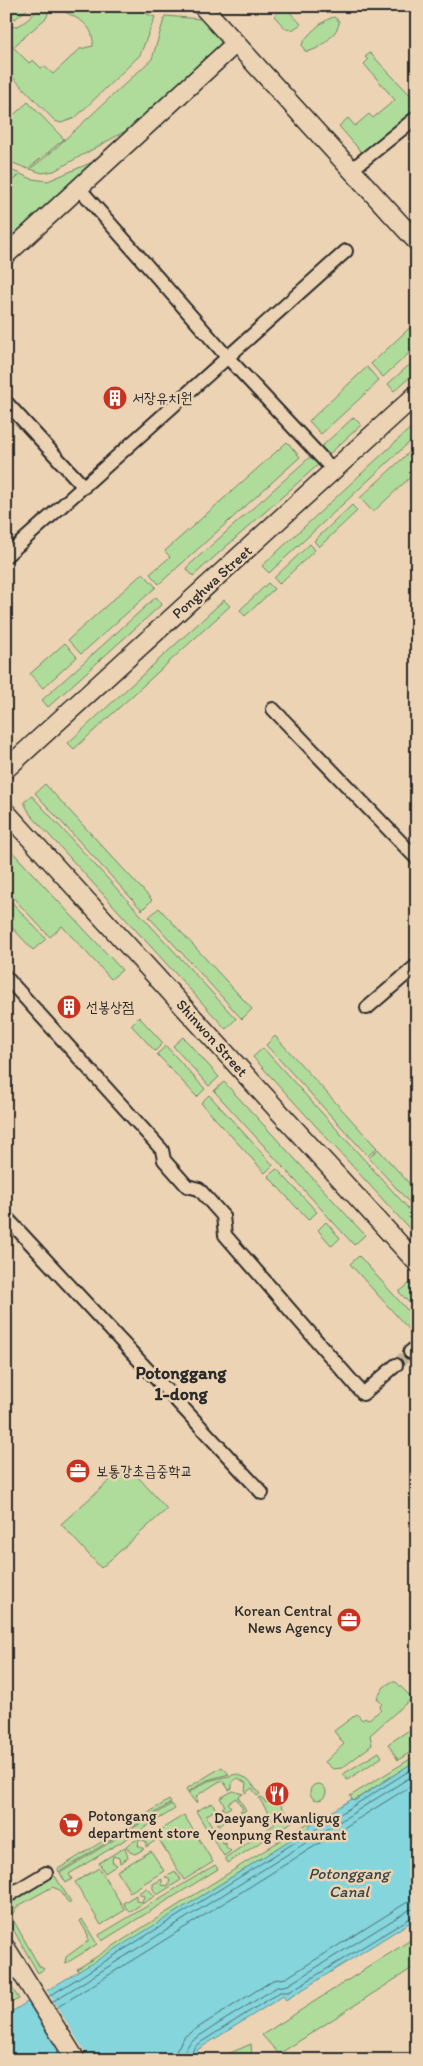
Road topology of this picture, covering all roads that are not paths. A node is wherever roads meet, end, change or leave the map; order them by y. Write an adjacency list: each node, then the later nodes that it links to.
1 (202, 6): 2 (main road)
2 (236, 43): 4 (main road); 5 (main road)
3 (417, 116): 4 (street)
4 (351, 170): 6 (main road)
5 (79, 188): 8 (main road); 9 (street)
6 (417, 242)
7 (346, 251): 9 (street)
8 (6, 255)
9 (228, 359): 12 (street); 13 (street)
10 (417, 394): 12 (main road, Ponghwa Street)
11 (6, 402): 13 (street)
12 (334, 471): 16 (main road, Ponghwa Street)
13 (84, 487): 14 (street)
14 (6, 556)
15 (273, 709): 18 (street)
16 (6, 770)
17 (6, 812): 23 (main road, Shinwon Street)
18 (417, 859)
19 (417, 965): 21 (street)
20 (6, 977): 24 (street)
21 (367, 1008)
22 (6, 1216): 25 (street)
23 (417, 1263)
24 (396, 1365)
25 (262, 1493)
26 (46, 1873): 27 (street)
27 (6, 1897)
28 (6, 1948): 29 (main road)
29 (76, 2060)

